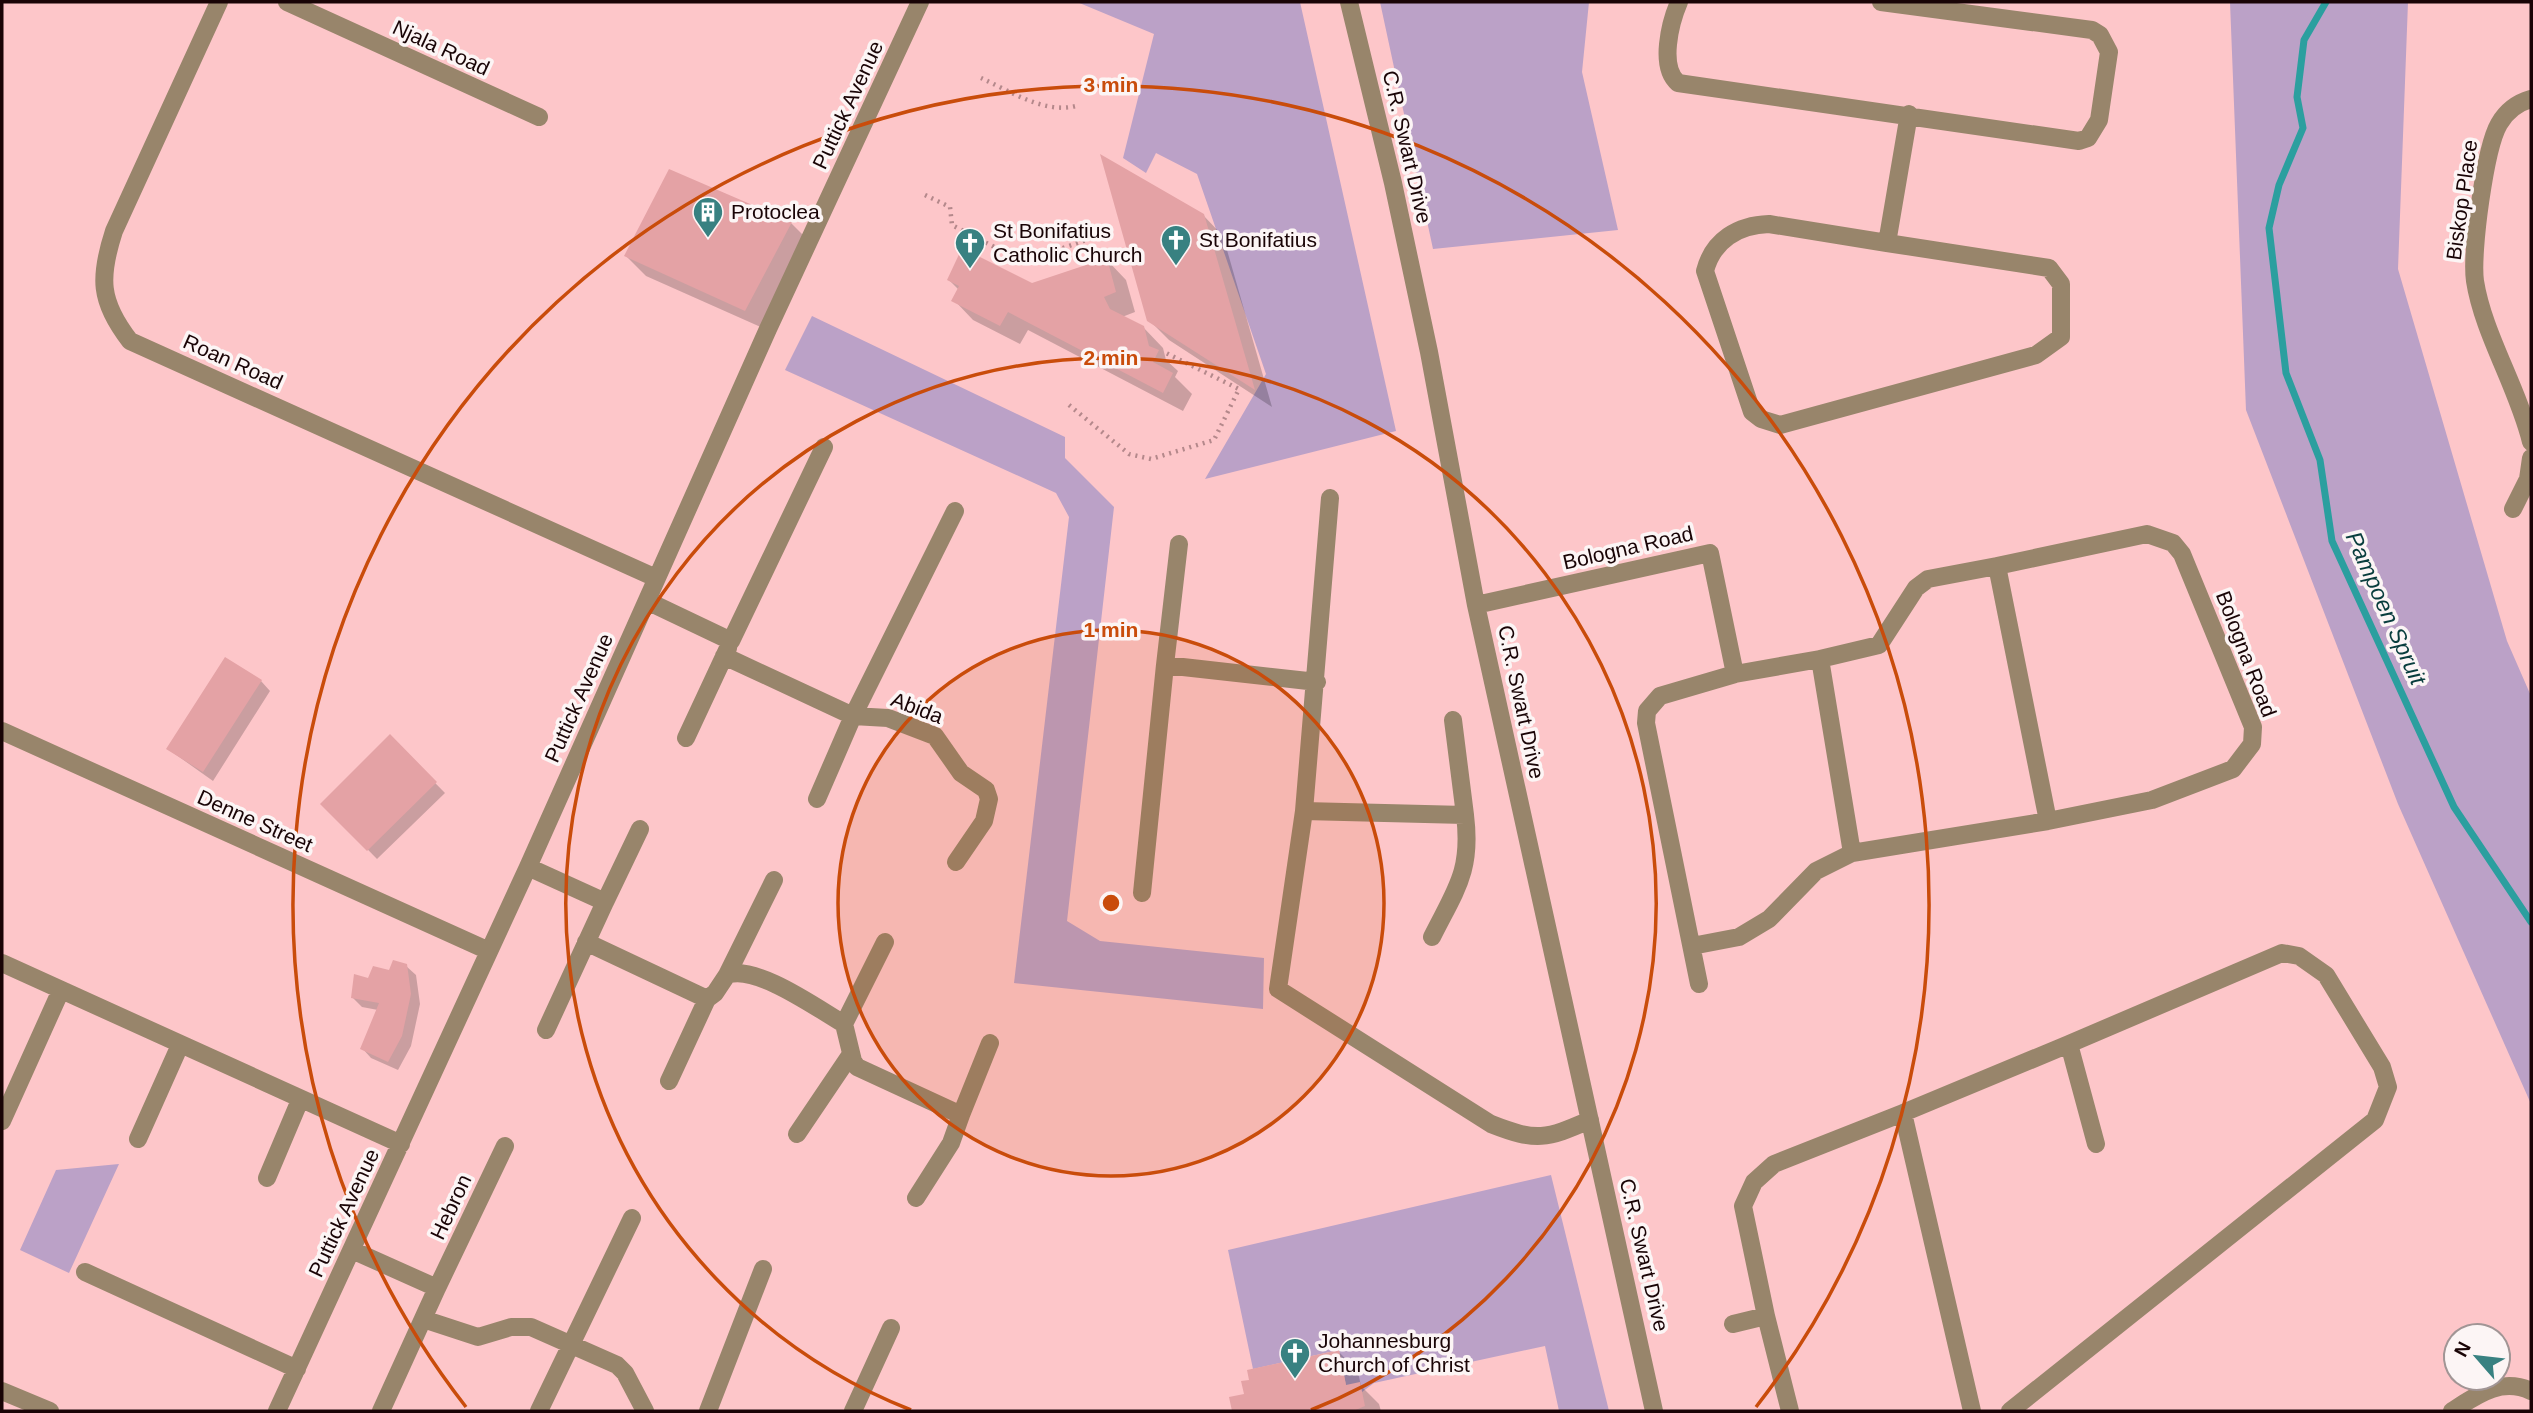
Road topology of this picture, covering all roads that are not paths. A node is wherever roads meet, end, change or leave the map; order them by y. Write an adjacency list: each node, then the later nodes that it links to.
1 (219, 2): 19 (street, Roan Road)
2 (287, 2): 9 (street, Njala Road)
3 (920, 2): 19 (street, Puttick Avenue)
4 (1349, 2): 21 (street, C.R. Swart Drive)
5 (1679, 2): 8 (street)
6 (1881, 2): 8 (street)
7 (2531, 99): 11 (street, Biskop Place)
8 (1909, 114): 10 (street)
9 (539, 117)
10 (1887, 243): 10 (street)
11 (2531, 442)
12 (824, 447): 22 (street)
13 (2531, 458): 15 (street)
14 (1330, 498): 26 (street)
15 (2513, 509)
16 (955, 511): 27 (street, Abida)
17 (1179, 544): 24 (street)
18 (1997, 566): 23 (street, Bologna Road); 34 (street); 34 (street, Bologna Road)
19 (656, 578): 20 (street, Puttick Avenue)
20 (647, 601): 22 (street, Abida); 38 (street, Puttick Avenue)
21 (1476, 605): 25 (street, Bologna Road); 62 (street, C.R. Swart Drive)
22 (728, 649): 27 (street, Abida); 30 (street)
23 (1820, 659): 25 (street, Bologna Road); 36 (street)
24 (1165, 664): 26 (street); 40 (street)
25 (1735, 674): 45 (street, Bologna Road)
26 (1317, 682): 32 (street)
27 (853, 716): 31 (street, Abida); 37 (street, Abida)
28 (1453, 720): 33 (street)
29 (2, 730): 46 (street, Denne Street)
30 (686, 738)
31 (817, 799)
32 (1304, 811): 33 (street); 62 (street)
33 (1465, 815): 42 (street)
34 (2048, 821): 36 (street, Bologna Road)
35 (640, 829): 41 (street)
36 (1852, 853): 45 (street, Bologna Road)
37 (956, 862)
38 (528, 867): 41 (street); 46 (street, Puttick Avenue)
39 (774, 880): 48 (street)
40 (1142, 893)
41 (605, 902): 43 (street)
42 (1432, 937)
43 (586, 942): 51 (street); 53 (street)
44 (885, 942): 52 (street)
45 (1692, 946): 49 (street, Bologna Road)
46 (489, 951): 66 (street, Puttick Avenue)
47 (2, 963): 50 (street)
48 (727, 975): 51 (street); 52 (street)
49 (1699, 985)
50 (61, 990): 56 (street); 63 (street)
51 (707, 999): 58 (street)
52 (845, 1024): 57 (street)
53 (546, 1030)
54 (990, 1043): 61 (street)
55 (2069, 1044): 60 (street); 67 (street); 94 (street)
56 (180, 1045): 59 (street); 65 (street)
57 (851, 1054): 61 (street); 64 (street)
58 (668, 1081)
59 (300, 1100): 66 (street); 69 (street)
60 (1903, 1113): 76 (street); 93 (street)
61 (961, 1115): 70 (street)
62 (1590, 1120): 91 (street, C.R. Swart Drive)
63 (2, 1121)
64 (797, 1134)
65 (138, 1139)
66 (401, 1144): 72 (street, Puttick Avenue)
67 (2096, 1144)
68 (505, 1146): 75 (street, Hebron)
69 (267, 1178)
70 (916, 1198)
71 (632, 1218): 80 (street)
72 (352, 1250): 75 (street); 81 (street, Puttick Avenue)
73 (763, 1269): 89 (street)
74 (85, 1272): 81 (street)
75 (438, 1288): 77 (street, Hebron)
76 (1766, 1316): 78 (street); 92 (street)
77 (423, 1319): 80 (street); 86 (street, Hebron)
78 (1733, 1324)
79 (891, 1328): 90 (street)
80 (570, 1345): 87 (street); 88 (street)
81 (297, 1369): 85 (street, Puttick Avenue)
82 (2, 1391): 84 (street)
83 (2531, 1391): 95 (street)
84 (50, 1411)
85 (278, 1411)
86 (381, 1411)
87 (539, 1411)
88 (645, 1411)
89 (708, 1411)
90 (853, 1411)
91 (1654, 1411)
92 (1790, 1411)
93 (1972, 1411)
94 (2010, 1411)
95 (2452, 1411)

